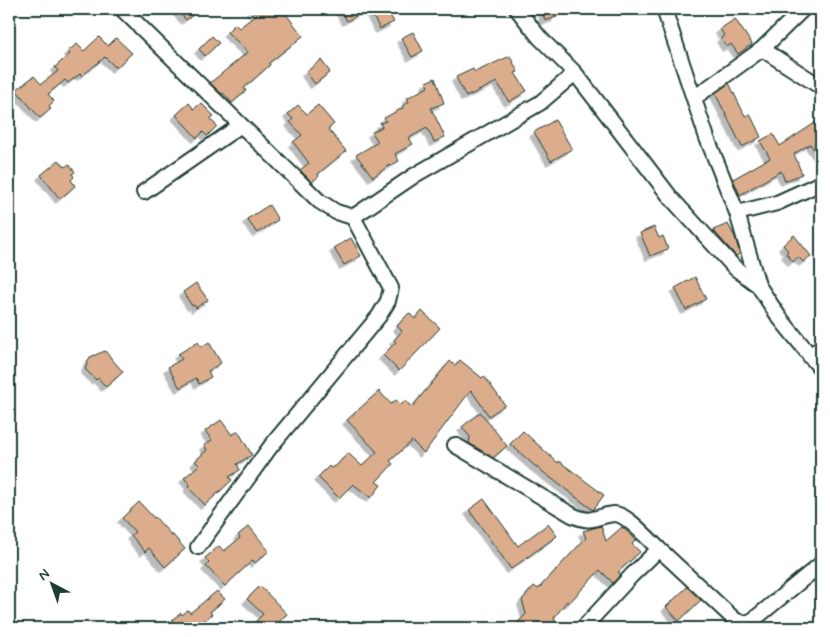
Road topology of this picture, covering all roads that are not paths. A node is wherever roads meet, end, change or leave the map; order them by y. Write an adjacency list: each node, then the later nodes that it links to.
1 (122, 9): 9 (street)
2 (517, 9): 6 (street)
3 (664, 9): 8 (street)
4 (803, 9): 5 (street)
5 (762, 49): 7 (street); 8 (street)
6 (575, 73): 13 (street); 14 (street)
7 (821, 87)
8 (694, 98): 12 (street)
9 (241, 125): 11 (street); 13 (street)
10 (821, 183): 12 (street)
11 (144, 192)
12 (738, 212): 14 (street)
13 (353, 218): 19 (street)
14 (758, 285): 16 (street)
15 (821, 347): 16 (street)
16 (810, 357): 17 (street)
17 (821, 369)
18 (455, 446): 20 (street)
19 (198, 547)
20 (659, 549): 21 (street); 22 (street)
21 (821, 564)
22 (583, 628)

